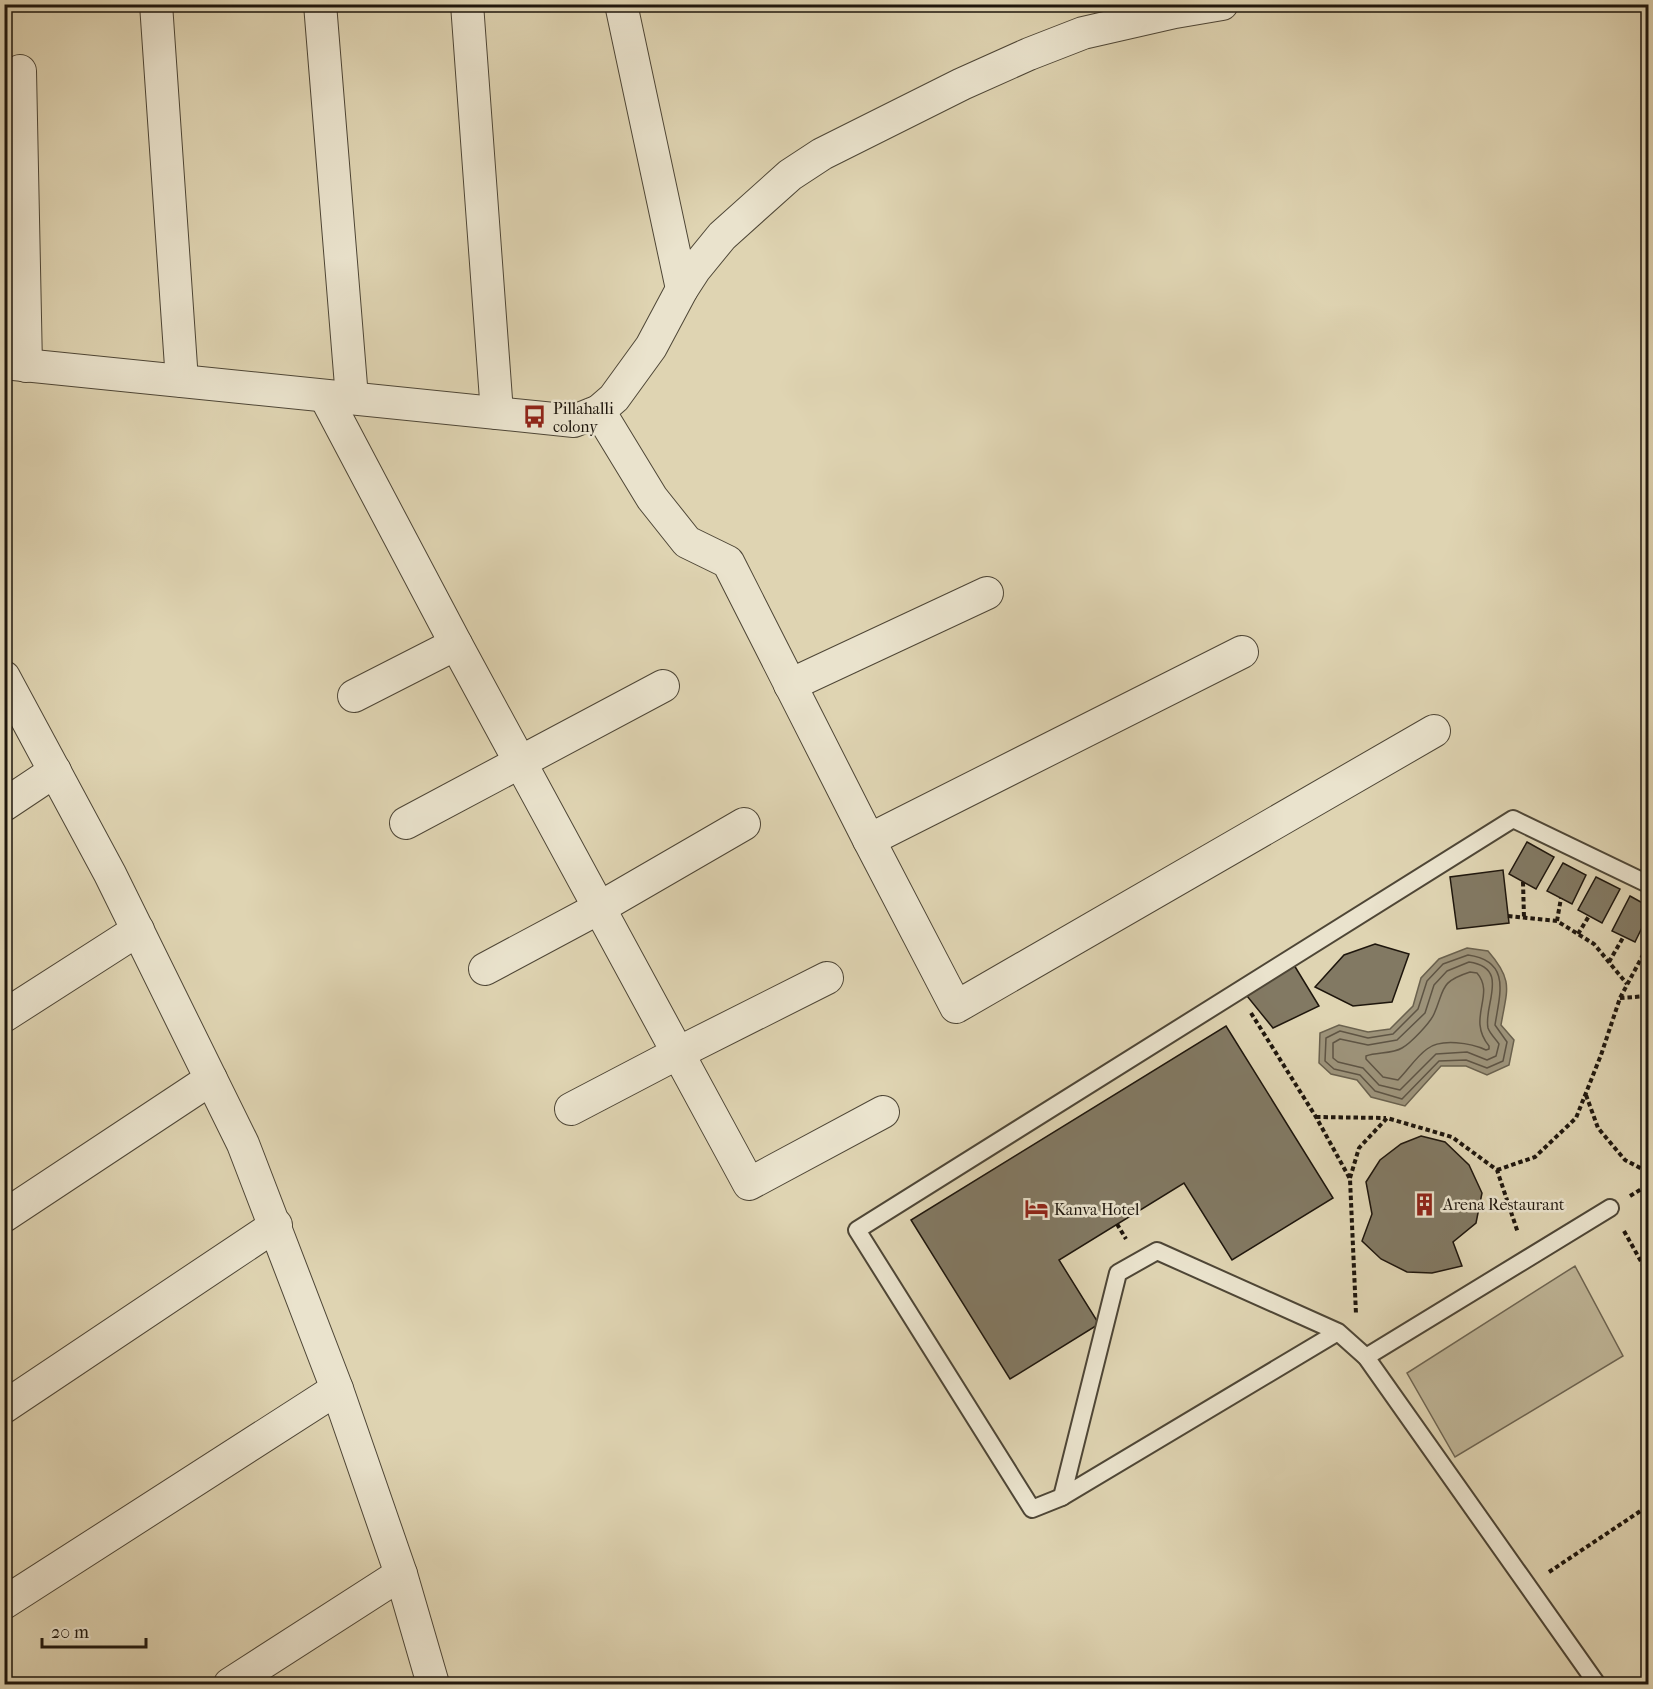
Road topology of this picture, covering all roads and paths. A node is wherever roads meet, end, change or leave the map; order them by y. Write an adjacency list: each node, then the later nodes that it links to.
1 (156, 4): 9 (street)
2 (320, 4): 10 (street)
3 (467, 4): 12 (street)
4 (621, 4): 7 (street)
5 (1222, 4): 7 (street)
6 (20, 71): 8 (street)
7 (682, 289): 11 (street)
8 (16, 364): 9 (street)
9 (182, 381): 10 (street)
10 (338, 397): 12 (street); 14 (street)
11 (599, 411): 12 (street); 17 (street)
12 (497, 413)
13 (987, 593): 17 (street)
14 (456, 644): 19 (street); 21 (street)
15 (1242, 652): 26 (street)
16 (4, 677): 22 (street)
17 (790, 685): 26 (street)
18 (663, 686): 21 (street)
19 (354, 696)
20 (1434, 731): 26 (street)
21 (521, 762): 24 (street); 30 (street)
22 (55, 771): 23 (street); 35 (street)
23 (4, 805)
24 (406, 823)
25 (744, 824): 30 (street)
26 (869, 840)
27 (1523, 882): 33 (path)
28 (1648, 884): 43 (lane)
29 (1561, 898): 34 (path)
30 (599, 908): 40 (street); 47 (street)
31 (1508, 916): 33 (path)
32 (1589, 916): 36 (path)
33 (1524, 918): 34 (path)
34 (1557, 921): 36 (path)
35 (138, 930): 46 (street); 48 (street)
36 (1578, 934): 39 (path)
37 (1624, 936): 39 (path)
38 (1644, 953): 42 (path)
39 (1609, 962): 42 (path)
40 (485, 969)
41 (827, 978): 47 (street)
42 (1626, 984): 45 (path)
43 (1238, 992): 52 (path); 66 (lane)
44 (1648, 996): 45 (path)
45 (1620, 998): 49 (path)
46 (4, 1016)
47 (678, 1053): 50 (street); 51 (street)
48 (212, 1079): 58 (street); 59 (street)
49 (1586, 1095): 54 (path); 55 (path)
50 (571, 1109)
51 (883, 1112)
52 (1316, 1117): 53 (path); 56 (path)
53 (1387, 1118): 54 (path); 56 (path)
54 (1497, 1170): 60 (path)
55 (1648, 1172)
56 (1350, 1179): 63 (path)
57 (1610, 1208): 60 (lane); 61 (path)
58 (4, 1216)
59 (276, 1225): 64 (street); 65 (street)
60 (1527, 1260): 63 (lane)
61 (1648, 1274)
62 (1338, 1332): 63 (lane); 66 (lane); 66 (lane)
63 (1366, 1357): 69 (lane)
64 (337, 1389): 68 (street); 70 (street)
65 (4, 1407)
66 (1062, 1497)
67 (1648, 1506): 69 (path)
68 (401, 1574): 71 (street); 72 (street)
69 (1527, 1587): 73 (lane)
70 (4, 1604)
71 (230, 1684)
72 (433, 1684)
73 (1597, 1684)

